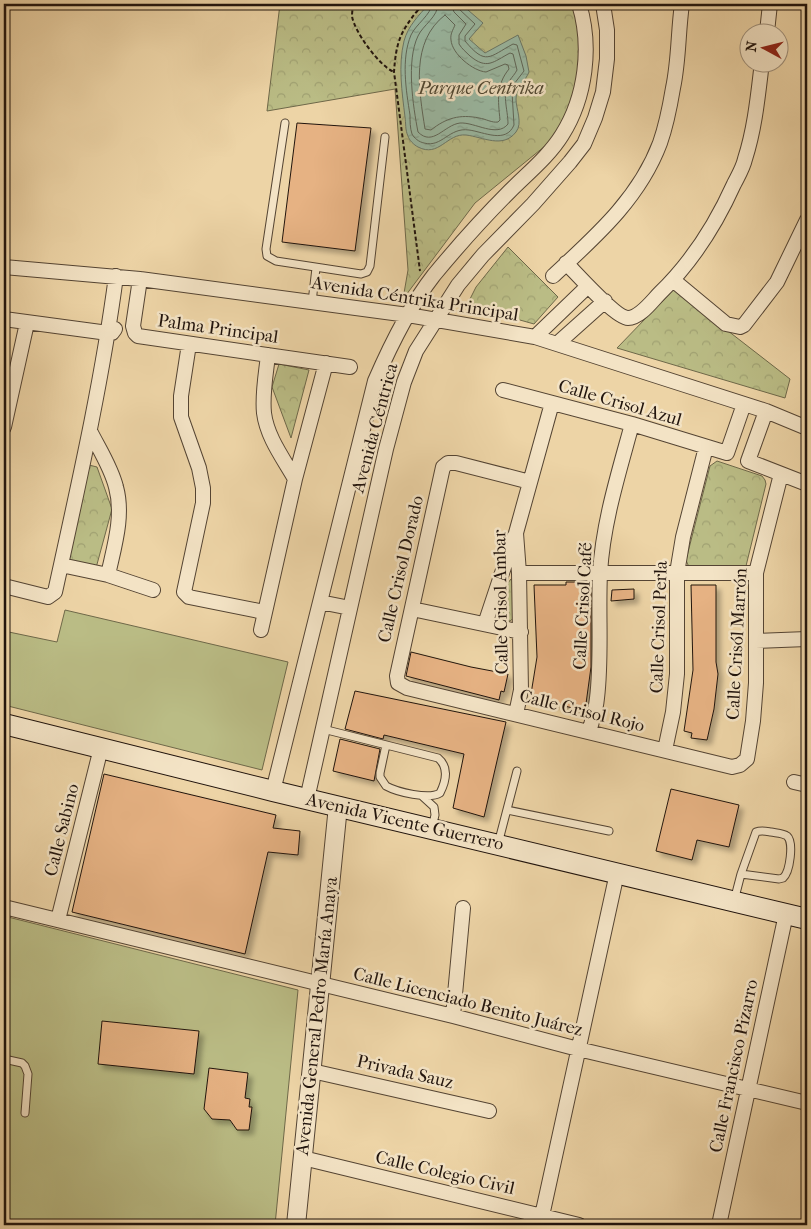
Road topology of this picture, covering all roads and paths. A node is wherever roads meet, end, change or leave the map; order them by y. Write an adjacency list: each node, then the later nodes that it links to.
1 (353, 4): 10 (path)
2 (411, 4): 8 (path)
3 (423, 4): 8 (path)
4 (578, 4): 23 (street, Avenida Céntrica)
5 (604, 4): 28 (street, Avenida Céntrica)
6 (770, 4): 9 (street)
7 (680, 6): 15 (street)
8 (418, 10): 10 (path)
9 (767, 22)
10 (394, 72): 23 (path)
11 (761, 72): 21 (street)
12 (285, 123): 17 (lane)
13 (384, 137): 17 (lane)
14 (807, 220): 21 (street)
15 (566, 263): 19 (street); 22 (street)
16 (4, 267): 18 (street, Avenida Céntrika Principal)
17 (318, 268): 25 (lane)
18 (119, 276): 20 (street, Avenida Céntrika Principal); 30 (street)
19 (553, 276)
20 (140, 279): 25 (street, Avenida Céntrika Principal); 32 (street, Palma Principal)
21 (673, 280): 24 (street)
22 (588, 286): 24 (street); 31 (street)
23 (422, 293): 26 (street, Avenida Céntrica)
24 (604, 301): 33 (street)
25 (314, 302): 26 (street, Avenida Céntrika Principal)
26 (408, 316): 28 (street, Avenida Céntrika Principal); 59 (street, Avenida Céntrica)
27 (4, 320): 29 (street)
28 (434, 320): 31 (street, Avenida Céntrika Principal); 60 (street, Avenida Céntrica)
29 (28, 323): 30 (street); 42 (street)
30 (108, 333): 44 (street)
31 (535, 337): 33 (street, Avenida Céntrika Principal)
32 (189, 344): 34 (street, Palma Principal); 62 (street)
33 (558, 344): 39 (street, Avenida Céntrika Principal)
34 (268, 355): 35 (street, Palma Principal); 47 (street)
35 (326, 363): 36 (street, Palma Principal); 47 (street)
36 (350, 367)
37 (503, 390): 38 (street, Calle Crisol Azul)
38 (552, 403): 41 (street, Calle Crisol Azul); 48 (street, Calle Crisol Ambar)
39 (744, 404): 40 (street, Avenida Céntrika Principal); 45 (street, Calle Crisol Azul)
40 (766, 411): 43 (street, Avenida Céntrika Principal); 46 (street)
41 (632, 424): 45 (street, Calle Crisol Azul); 53 (street, Calle Crisol Café)
42 (4, 427)
43 (807, 428)
44 (90, 431): 51 (street); 56 (street)
45 (706, 447): 54 (street, Calle Crisol Perla)
46 (781, 474): 49 (street); 55 (street, Calle Crisól Marrón)
47 (295, 479): 62 (street)
48 (530, 482): 50 (street, Calle Crisol Ambar); 61 (street, Calle Crisol Dorado)
49 (807, 484)
50 (516, 533): 52 (street, Calle Crisol Ambar); 63 (street)
51 (61, 565): 56 (street); 57 (street)
52 (519, 573): 53 (street); 65 (street, Calle Crisol Ambar)
53 (600, 573): 54 (street); 72 (street, Calle Crisol Café)
54 (677, 573): 55 (street); 75 (street, Calle Crisol Perla)
55 (756, 573): 67 (street, Calle Crisól Marrón)
56 (108, 575): 58 (street)
57 (4, 586)
58 (153, 590)
59 (320, 602): 60 (street); 78 (street, Avenida Céntrica)
60 (350, 608): 71 (street, Avenida Céntrica)
61 (412, 610): 63 (street); 68 (street, Calle Crisol Dorado)
62 (264, 612): 64 (street)
63 (485, 624): 65 (street)
64 (261, 630)
65 (521, 632): 69 (street, Calle Crisol Ambar)
66 (807, 639): 67 (street)
67 (756, 641): 76 (street, Calle Crisól Marrón)
68 (406, 688): 69 (street, Calle Crisol Rojo)
69 (516, 714): 72 (street, Calle Crisol Rojo)
70 (4, 724): 74 (main road, Avenida Vicente Guerrero)
71 (323, 729): 73 (lane); 80 (street, Avenida Céntrica)
72 (589, 732): 75 (street, Calle Crisol Rojo)
73 (386, 744): 79 (lane); 79 (lane)
74 (102, 748): 78 (main road, Avenida Vicente Guerrero); 93 (street, Calle Sabino)
75 (665, 750): 76 (street, Calle Crisol Rojo)
76 (747, 759)
77 (517, 771): 82 (lane)
78 (273, 791): 80 (main road, Avenida Vicente Guerrero)
79 (422, 796): 83 (lane)
80 (307, 799): 81 (main road, Avenida Vicente Guerrero)
81 (338, 806): 83 (main road, Avenida Vicente Guerrero); 94 (street, Avenida General Pedro María Anaya)
82 (507, 810): 84 (lane); 85 (lane)
83 (432, 829): 85 (main road, Avenida Vicente Guerrero)
84 (610, 832)
85 (498, 844): 86 (main road, Avenida Vicente Guerrero)
86 (617, 873): 88 (main road, Avenida Vicente Guerrero); 96 (street)
87 (741, 874): 87 (lane); 88 (lane)
88 (734, 902): 91 (main road, Avenida Vicente Guerrero)
89 (4, 907): 93 (street, Calle Licenciado Benito Juárez)
90 (463, 908): 95 (street)
91 (786, 914): 92 (main road, Avenida Vicente Guerrero); 99 (street, Calle Francisco Pizarro)
92 (807, 919)
93 (58, 920): 94 (street, Calle Licenciado Benito Juárez)
94 (321, 985): 95 (street, Calle Licenciado Benito Juárez); 98 (street, Avenida General Pedro María Anaya)
95 (453, 1016): 96 (street, Calle Licenciado Benito Juárez)
96 (578, 1049): 99 (street, Calle Licenciado Benito Juárez); 104 (street)
97 (4, 1060): 102 (lane)
98 (312, 1070): 101 (street, Privada Sauz); 103 (street, Avenida General Pedro María Anaya)
99 (749, 1089): 100 (street, Calle Licenciado Benito Juárez); 107 (street, Calle Francisco Pizarro)
100 (807, 1103)
101 (489, 1111)
102 (25, 1113)
103 (303, 1158): 104 (street, Calle Colegio Civil); 105 (street, Avenida General Pedro María Anaya)
104 (541, 1220): 106 (street, Calle Colegio Civil)
105 (296, 1225)
106 (579, 1225)
107 (719, 1225)

